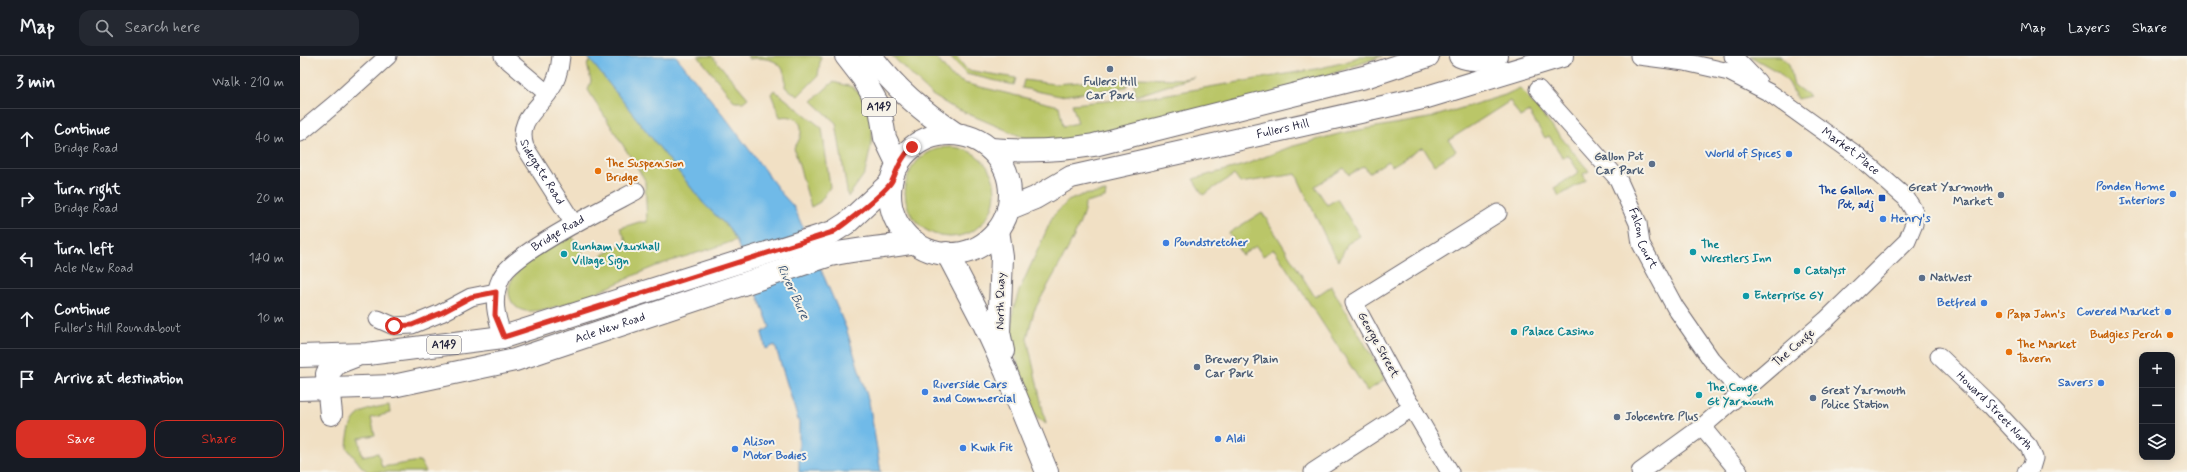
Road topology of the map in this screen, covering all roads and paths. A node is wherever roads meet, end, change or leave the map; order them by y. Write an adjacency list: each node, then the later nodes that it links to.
1 (502, 56): 14 (street)
2 (561, 56): 14 (street, Sidegate Road)
3 (846, 56): 19 (main road, A149)
4 (871, 56): 17 (main road, A149)
5 (1428, 56): 12 (main road)
6 (1460, 56): 7 (main road)
7 (1496, 56)
8 (1562, 56): 21 (main road, Fullers Hill)
9 (1639, 56): 15 (street, Market Place)
10 (1733, 56): 15 (street, Market Place)
11 (384, 57): 16 (street)
12 (1397, 62): 18 (main road)
13 (1538, 89): 39 (street, Falcon Court)
14 (549, 92): 23 (street, Sidegate Road)
15 (1770, 93): 24 (street, Market Place)
16 (300, 133)
17 (956, 134): 18 (main road, A149); 19 (main road, A149)
18 (990, 149): 21 (main road, A149)
19 (895, 174): 26 (main road, A149); 30 (main road, Acle New Road / A149)
20 (636, 191): 23 (street, Bridge Road)
21 (1008, 209): 25 (main road, A149)
22 (1498, 212): 40 (street, George Street)
23 (574, 224): 28 (street, Bridge Road)
24 (1914, 224): 39 (street, The Conge)
25 (998, 230): 27 (main road, A149); 35 (main road, North Quay)
26 (915, 242): 27 (main road, A149); 37 (main road, Acle New Road / A149)
27 (947, 253): 35 (main road, North Quay)
28 (496, 292): 29 (street); 30 (street, Bridge Road)
29 (378, 319)
30 (504, 337): 31 (main road, Acle New Road / A149)
31 (360, 355): 32 (main road, Acle New Road / A149); 36 (main road, A149)
32 (300, 356)
33 (1939, 356): 47 (street, Howard Street North)
34 (300, 368): 36 (main road, A149)
35 (1006, 372): 42 (main road, North Quay)
36 (330, 385): 37 (main road, Acle New Road / A149); 37 (main road, A149); 38 (main road, Acle New Road / A149)
37 (393, 386)
38 (300, 389)
39 (1742, 393): 41 (street, The Conge)
40 (1413, 407): 43 (street); 44 (street, George Street)
41 (1702, 427): 45 (street, The Conge); 46 (street)
42 (1047, 472)
43 (1313, 472)
44 (1450, 472)
45 (1640, 472)
46 (1739, 472)
47 (2026, 472)

